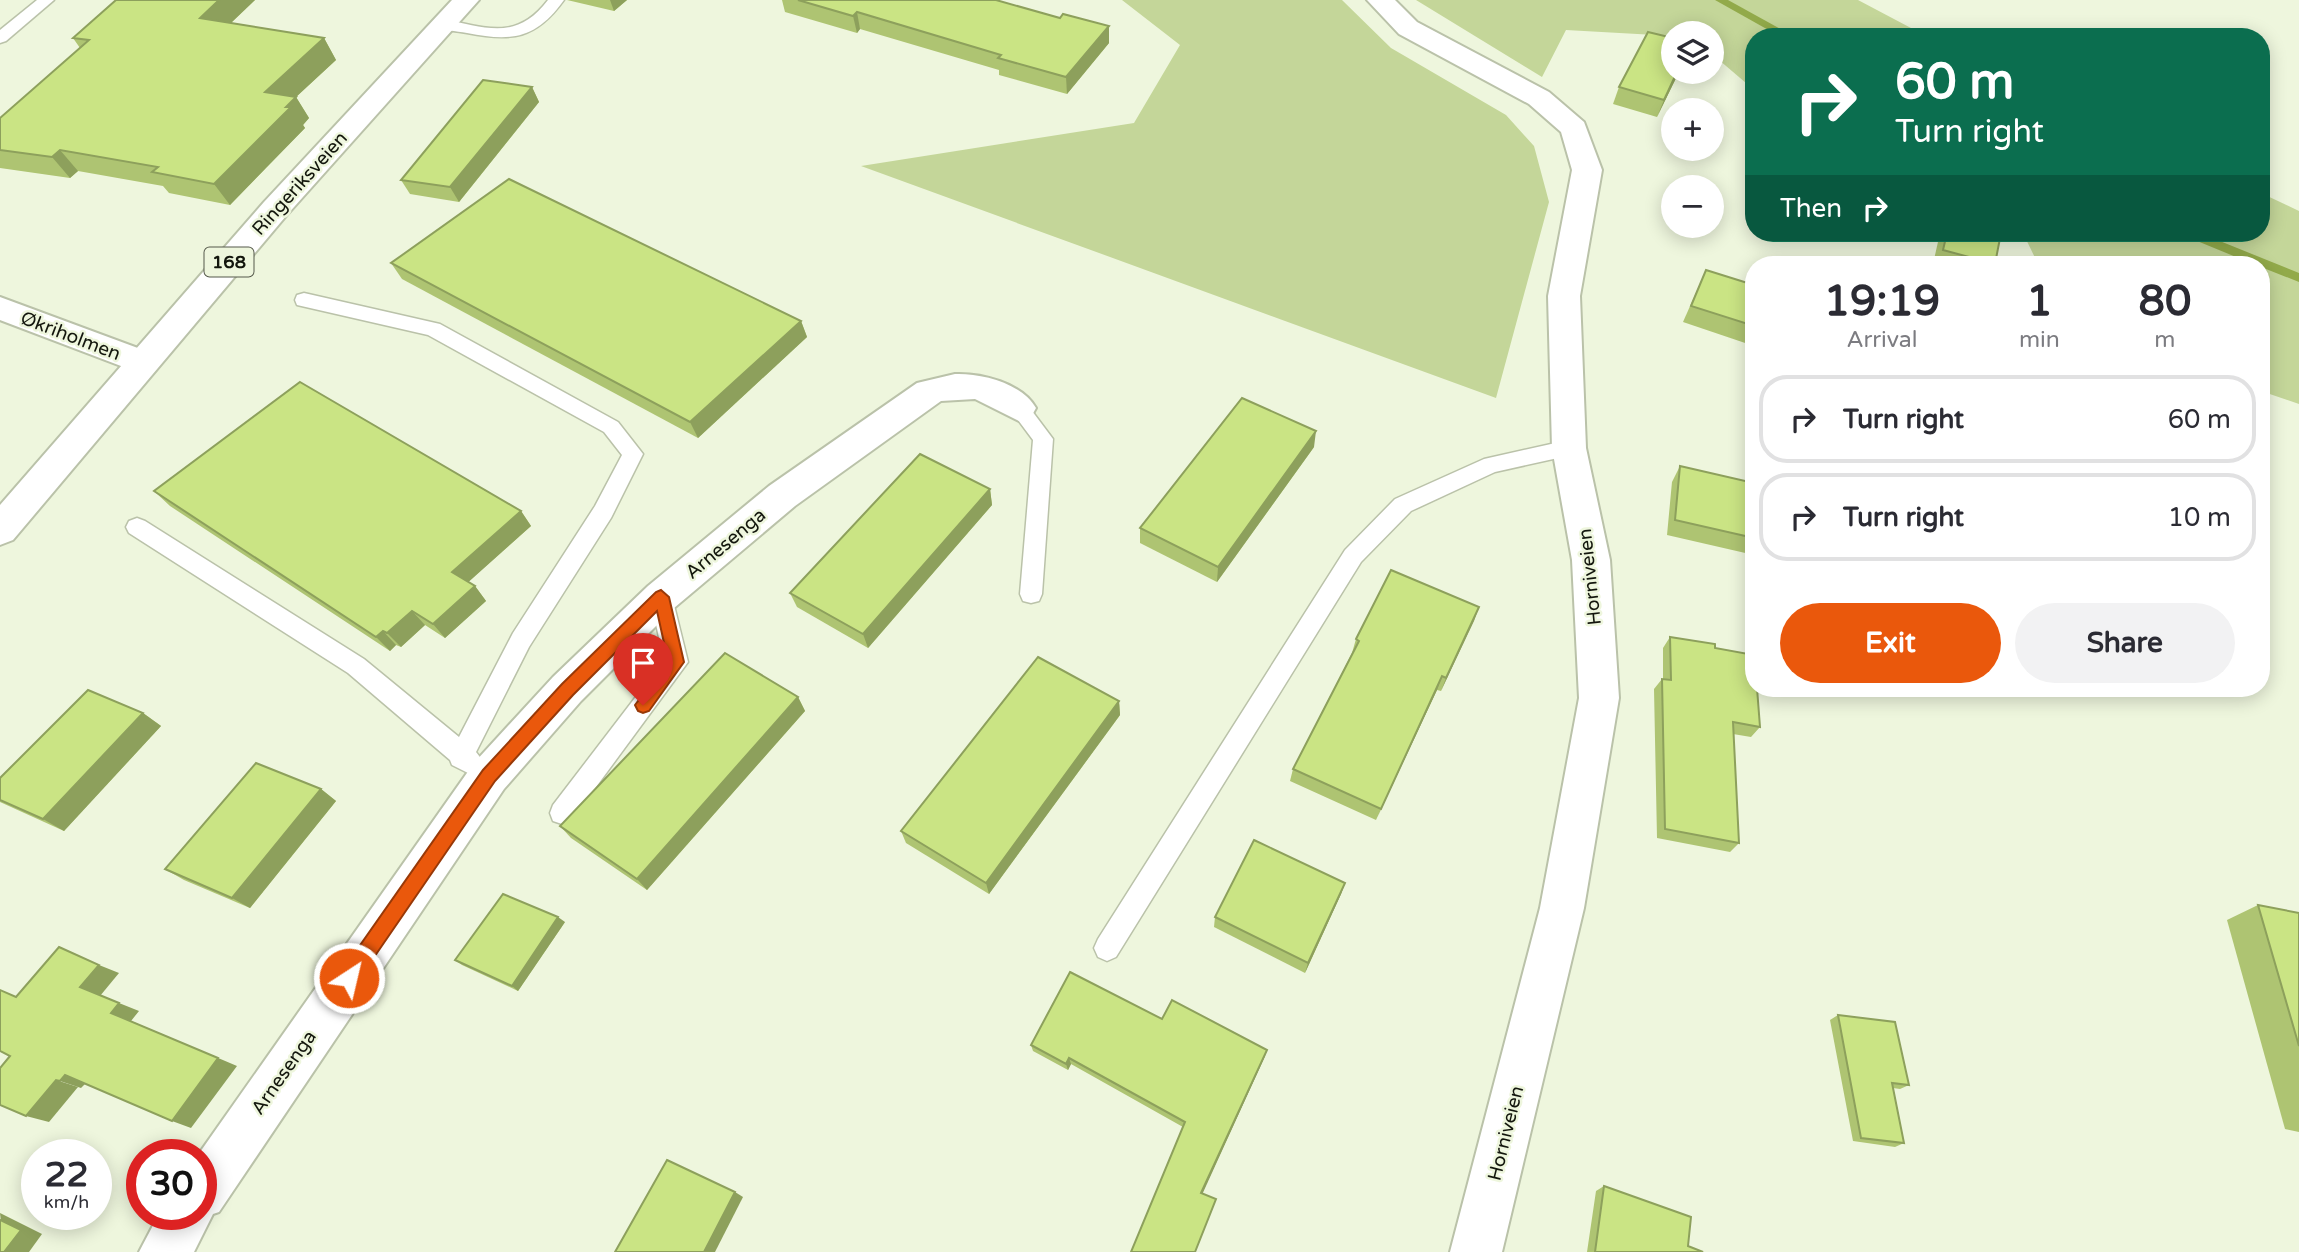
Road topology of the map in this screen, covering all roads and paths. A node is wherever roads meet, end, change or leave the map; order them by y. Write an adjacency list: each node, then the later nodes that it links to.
1 (46, 0): 6 (lane)
2 (466, 0): 5 (street, Ringeriksveien / 168)
3 (556, 0): 5 (lane)
4 (1380, 0): 11 (street, Horniveien)
5 (443, 24): 9 (street, Ringeriksveien / 168)
6 (0, 38)
7 (304, 300): 16 (lane)
8 (0, 308): 9 (street, Økriholmen)
9 (142, 362): 13 (street, Ringeriksveien / 168)
10 (1019, 408): 14 (lane, Arnesenga); 15 (street, Arnesenga)
11 (1569, 448): 18 (lane); 22 (street, Horniveien)
12 (137, 527): 16 (lane)
13 (0, 530)
14 (1031, 594)
15 (661, 597): 16 (street, Arnesenga); 17 (lane)
16 (475, 766): 19 (street, Arnesenga)
17 (562, 813)
18 (1107, 948)
19 (217, 1169)
20 (178, 1230): 21 (street)
21 (165, 1252)
22 (1476, 1252)

